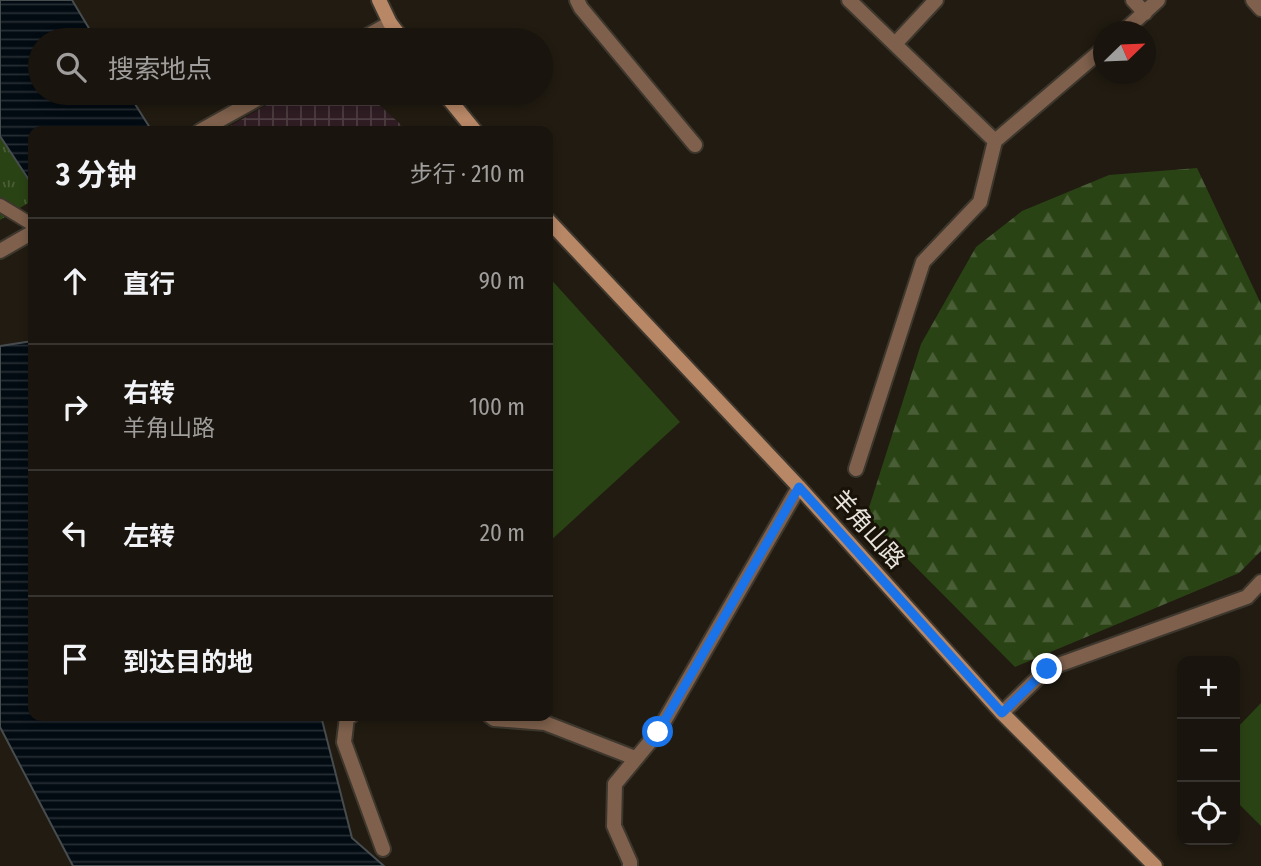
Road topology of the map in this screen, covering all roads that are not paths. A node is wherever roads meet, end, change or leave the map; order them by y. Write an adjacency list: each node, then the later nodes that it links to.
1 (379, 0): 11 (street)
2 (577, 0): 21 (street)
3 (849, 0): 14 (street)
4 (936, 0): 14 (street)
5 (1133, 0): 9 (street)
6 (1158, 0): 9 (street)
7 (1252, 0): 8 (street)
8 (1261, 9)
9 (1145, 13): 10 (street)
10 (1136, 21)
11 (390, 23): 12 (street); 13 (street)
12 (381, 28)
13 (394, 28)
14 (895, 44): 20 (street)
15 (1093, 57): 20 (street)
16 (247, 105): 18 (street)
17 (454, 105): 19 (street)
18 (209, 126)
19 (471, 126)
20 (995, 141): 27 (street)
21 (695, 145)
22 (0, 205): 23 (lane)
23 (28, 222)
24 (553, 226): 28 (street, 羊角山路)
25 (28, 235): 26 (street)
26 (0, 251)
27 (856, 469)
28 (799, 487): 30 (street, 羊角山路); 33 (street)
29 (1261, 582): 30 (street)
30 (1002, 713): 36 (street, 羊角山路)
31 (347, 721): 34 (street)
32 (520, 721): 33 (street)
33 (635, 758): 35 (street)
34 (383, 849)
35 (630, 866)
36 (1156, 866)

